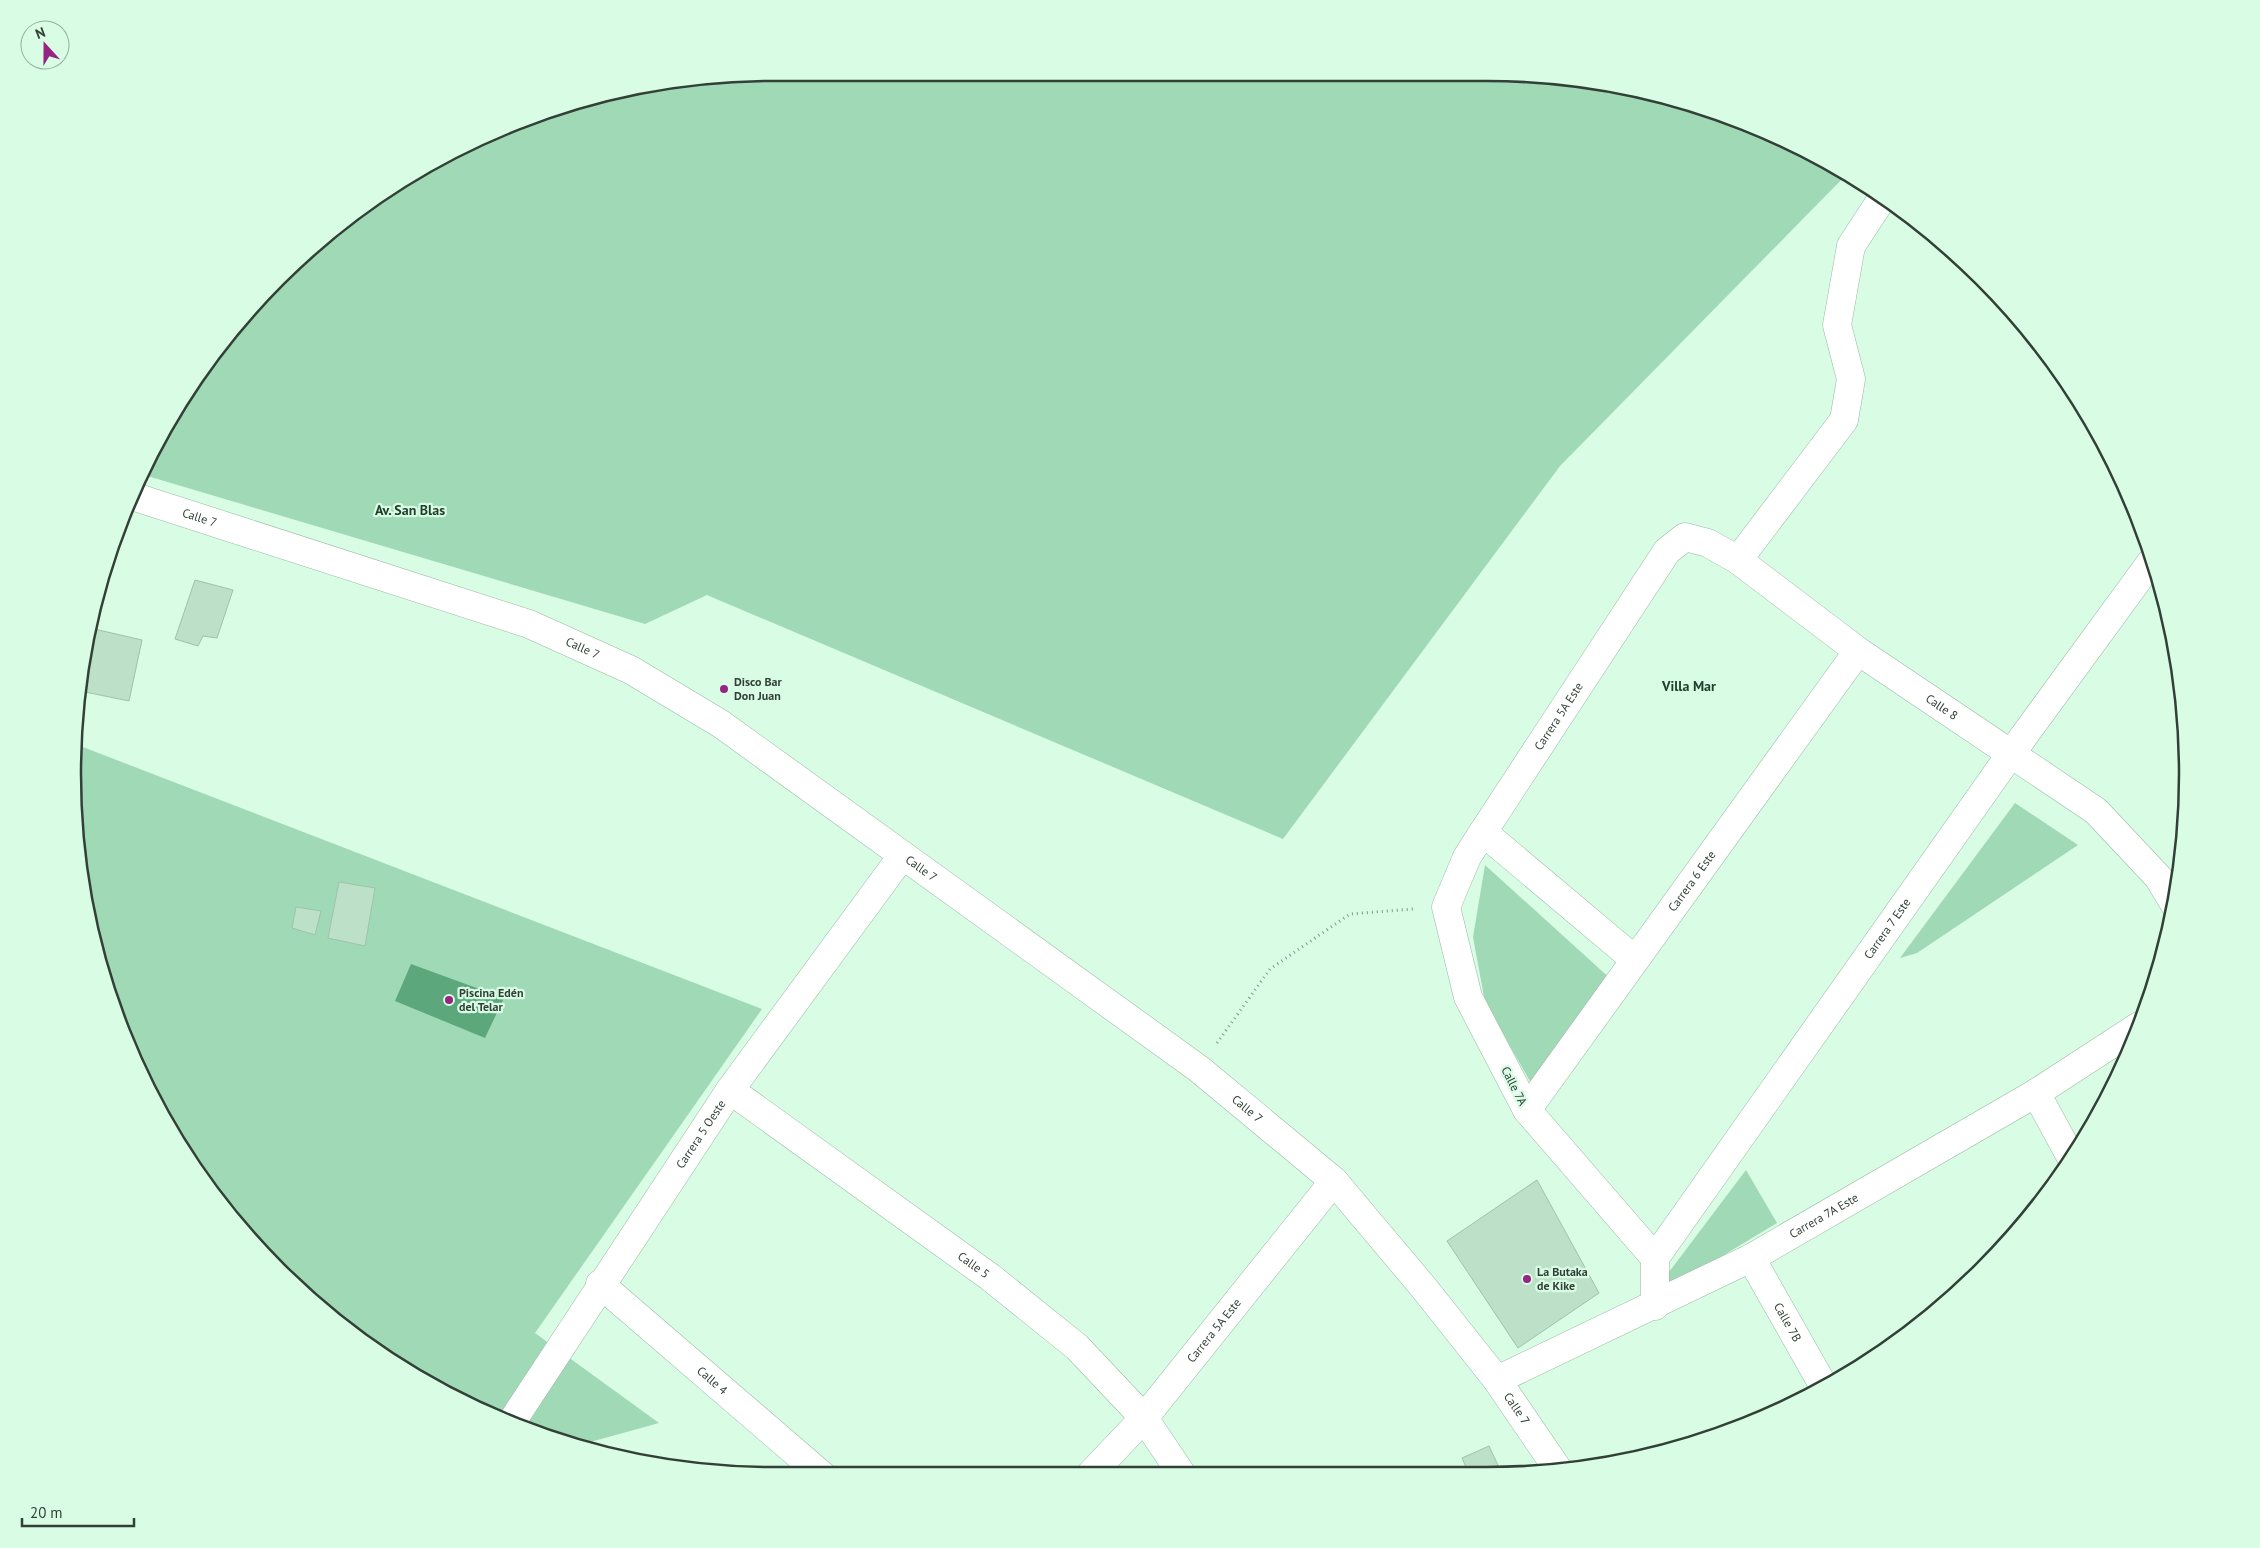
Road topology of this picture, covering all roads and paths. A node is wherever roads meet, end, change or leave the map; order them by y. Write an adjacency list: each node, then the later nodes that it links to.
1 (1879, 203): 4 (street)
2 (139, 498): 9 (street, Calle 7)
3 (1686, 537): 4 (street, Calle 8); 8 (street, Carrera 5A Este)
4 (1738, 560): 6 (street, Calle 8)
5 (2147, 568): 7 (street, Carrera 7 Este)
6 (1858, 651): 7 (street, Calle 8); 12 (street, Carrera 6 Este)
7 (2010, 755): 10 (street, Calle 8); 20 (street, Carrera 7 Este)
8 (1483, 832): 11 (street, Carrera 5A Este); 12 (street)
9 (902, 856): 14 (street, Calle 7); 15 (street, Carrera 5 Oeste)
10 (2168, 893)
11 (1446, 907): 14 (path); 17 (street, Calle 7A)
12 (1634, 959): 17 (street, Carrera 6 Este)
13 (2128, 1033): 16 (street, Carrera 7A Este)
14 (1199, 1069): 19 (street, Calle 7)
15 (730, 1090): 22 (street, Carrera 5 Oeste); 27 (street, Calle 5)
16 (2036, 1093): 18 (street); 21 (street, Carrera 7A Este)
17 (1526, 1110): 20 (street, Calle 7A)
18 (2067, 1150)
19 (1334, 1180): 24 (street, Calle 7); 27 (street, Carrera 5A Este)
20 (1656, 1258): 23 (street)
21 (1751, 1258): 23 (street, Carrera 7A Este); 25 (street, Calle 7B)
22 (600, 1284): 26 (street, Carrera 5 Oeste); 29 (street, Calle 4)
23 (1655, 1306): 24 (street, Carrera 7A Este)
24 (1496, 1380): 28 (street, Calle 7)
25 (1820, 1380)
26 (515, 1416)
27 (1144, 1418): 30 (street, Carrera 5A Este); 31 (street, Calle 5)
28 (1554, 1463)
29 (813, 1467)
30 (1098, 1467)
31 (1177, 1467)

